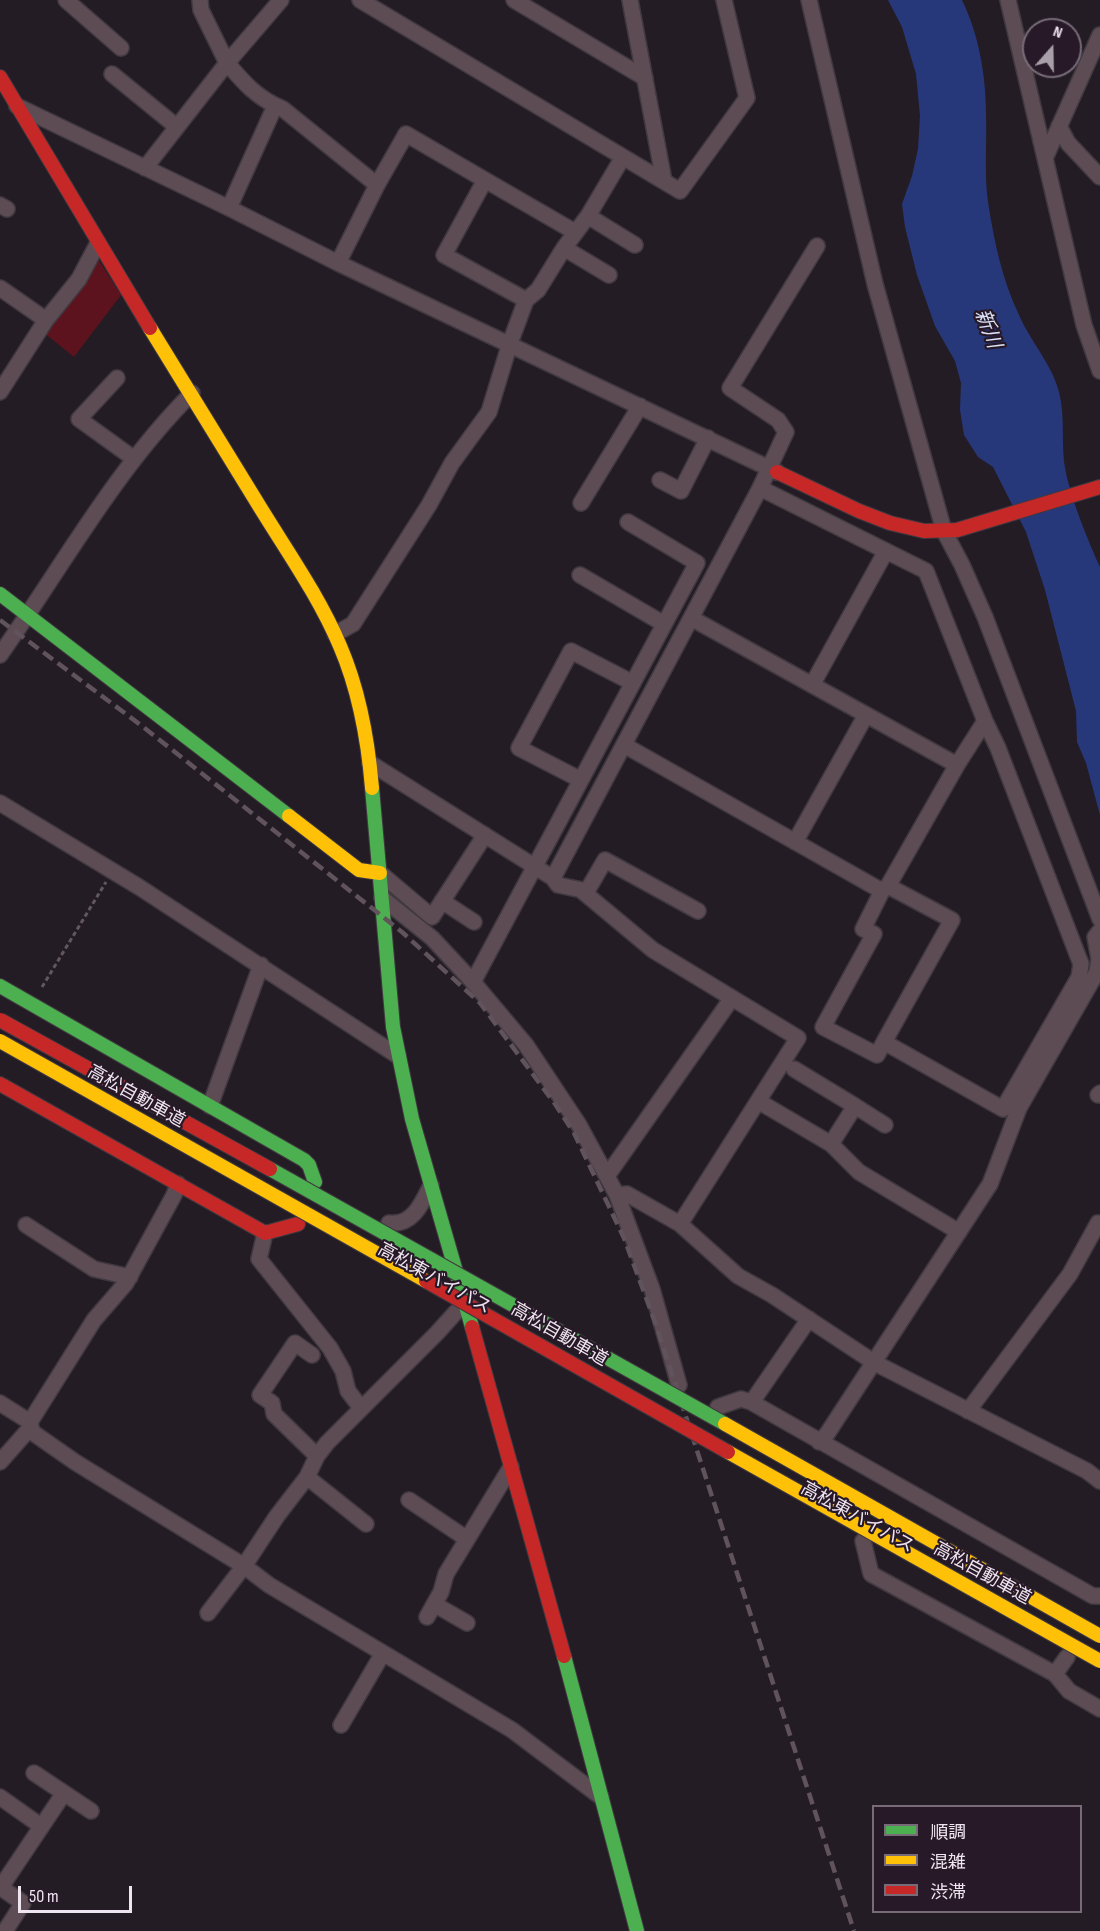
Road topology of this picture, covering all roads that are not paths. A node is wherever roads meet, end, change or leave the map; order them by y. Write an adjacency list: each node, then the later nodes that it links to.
1 (66, 0): 12 (street)
2 (281, 0): 13 (street)
3 (360, 0): 22 (street)
4 (514, 0): 10 (street)
5 (630, 0): 16 (street)
6 (724, 0): 26 (street)
7 (809, 0): 54 (street)
8 (1008, 0): 21 (street)
9 (197, 1): 13 (street)
10 (535, 5): 16 (street)
11 (1100, 35): 19 (street)
12 (121, 48)
13 (227, 63): 18 (street); 20 (street)
14 (112, 74): 20 (street)
15 (0, 77): 17 (main road)
16 (645, 78): 26 (street)
17 (16, 106): 23 (street); 31 (main road)
18 (275, 106): 27 (street); 28 (street)
19 (1059, 126): 21 (street); 24 (street)
20 (177, 127): 23 (street)
21 (1046, 156): 41 (street)
22 (623, 157): 26 (street); 29 (street)
23 (145, 168): 28 (street)
24 (1100, 177)
25 (484, 180): 27 (street); 30 (street); 38 (street)
26 (664, 181)
27 (377, 185): 35 (street)
28 (229, 208): 35 (street)
29 (588, 216): 30 (street); 32 (street)
30 (575, 232): 34 (street)
31 (98, 243): 39 (street); 44 (main road)
32 (635, 245)
33 (818, 246): 48 (street)
34 (564, 248): 36 (street); 38 (street)
35 (338, 263): 40 (street)
36 (609, 275)
37 (0, 288): 39 (street)
38 (526, 300): 40 (street)
39 (46, 320): 43 (street)
40 (510, 343): 45 (street); 61 (street)
41 (1100, 371)
42 (117, 378): 47 (street)
43 (0, 392)
44 (192, 393): 47 (street); 61 (main road)
45 (640, 406): 46 (street); 52 (street)
46 (708, 438): 48 (street); 49 (street)
47 (133, 458): 58 (street)
48 (774, 470): 51 (street); 54 (main road)
49 (660, 480)
50 (1100, 487): 54 (main road)
51 (760, 488): 55 (street); 59 (street)
52 (580, 502)
53 (628, 522): 60 (street)
54 (951, 531): 82 (street)
55 (886, 550): 64 (street); 66 (street)
56 (580, 575): 60 (street)
57 (0, 594): 58 (main road)
58 (28, 615): 62 (street); 75 (main road)
59 (691, 618): 64 (street); 67 (street)
60 (664, 624): 63 (street)
61 (334, 634): 68 (main road)
62 (0, 656)
63 (633, 683): 70 (street); 70 (street)
64 (812, 685): 65 (street)
65 (866, 715): 69 (street); 73 (street)
66 (985, 721): 69 (street); 92 (street)
67 (624, 745): 73 (street); 76 (street)
68 (370, 763): 72 (street); 75 (main road)
69 (957, 765): 77 (street)
70 (581, 780): 74 (street)
71 (0, 803): 85 (street)
72 (485, 835): 74 (street); 80 (street)
73 (795, 842): 77 (street)
74 (534, 866): 76 (street); 86 (street)
75 (380, 873): 79 (main road); 80 (street)
76 (553, 878): 78 (street)
77 (885, 888): 92 (street); 92 (street)
78 (581, 890): 81 (street); 88 (street)
79 (382, 898): 86 (street); 94 (main road)
80 (442, 901): 83 (street)
81 (698, 911)
82 (1100, 918)
83 (474, 922)
84 (1100, 931): 114 (street)
85 (261, 965): 94 (street); 100 (street)
86 (473, 982): 104 (street)
87 (0, 986): 100 (main road)
88 (732, 998): 99 (street); 104 (street)
89 (0, 1006): 105 (main road, 高松東バイパス)
90 (0, 1020): 144 (main road, 高松自動車道, bridge)
91 (0, 1041): 147 (main road, 高松自動車道, bridge)
92 (884, 1042)
93 (0, 1056): 111 (main road, 高松東バイパス)
94 (398, 1056): 107 (main road)
95 (794, 1070): 101 (street)
96 (0, 1084): 98 (main road)
97 (38, 1087): 98 (main road)
98 (30, 1101): 106 (main road)
99 (758, 1101): 103 (street); 112 (street)
100 (210, 1106): 105 (main road)
101 (855, 1106): 102 (street); 103 (street)
102 (885, 1125)
103 (831, 1144): 114 (street)
104 (607, 1176): 108 (street)
105 (315, 1182): 109 (main road, 高松東バイパス)
106 (178, 1184): 115 (main road); 117 (street)
107 (431, 1185): 109 (street); 116 (main road)
108 (617, 1195): 112 (street); 122 (street)
109 (389, 1223): 116 (main road, 高松東バイパス)
110 (1098, 1223): 127 (street)
111 (298, 1224): 115 (main road); 118 (main road, 高松東バイパス)
112 (680, 1224): 119 (street)
113 (26, 1225): 117 (street)
114 (959, 1232): 121 (street)
115 (266, 1233): 126 (street)
116 (451, 1257): 118 (main road); 122 (main road, 高松東バイパス)
117 (130, 1277): 128 (street)
118 (462, 1315): 126 (street); 132 (main road); 138 (main road, 高松東バイパス)
119 (809, 1319): 121 (street); 123 (street)
120 (312, 1355): 130 (street)
121 (875, 1363): 127 (street); 129 (street)
122 (679, 1385): 125 (main road, 高松東バイパス)
123 (756, 1396)
124 (0, 1403): 128 (street)
125 (718, 1407): 129 (street); 143 (main road, 高松東バイパス)
126 (361, 1408): 130 (street)
127 (968, 1411): 134 (street)
128 (30, 1425): 131 (street); 139 (street)
129 (819, 1442): 140 (street)
130 (317, 1456): 133 (street)
131 (0, 1462)
132 (512, 1467): 137 (street); 155 (main road)
133 (307, 1477): 136 (street); 139 (street)
134 (1100, 1481)
135 (409, 1500): 137 (street)
136 (366, 1524)
137 (467, 1539): 142 (street)
138 (863, 1542): 146 (main road, 高松東バイパス); 148 (street)
139 (244, 1566): 141 (street); 145 (street)
140 (1094, 1599)
141 (208, 1612)
142 (467, 1623)
143 (1100, 1624)
144 (1100, 1636)
145 (383, 1653): 151 (street); 155 (street)
146 (1067, 1657): 148 (street); 149 (main road, 高松東バイパス)
147 (1100, 1661)
148 (1055, 1674): 150 (street)
149 (1100, 1676)
150 (1100, 1709)
151 (341, 1725)
152 (34, 1773): 153 (street)
153 (64, 1792): 156 (street); 157 (street)
154 (0, 1797): 157 (street)
155 (601, 1797): 160 (main road)
156 (91, 1811)
157 (41, 1826): 158 (street)
158 (0, 1887): 159 (street)
159 (5, 1931)
160 (637, 1931)

